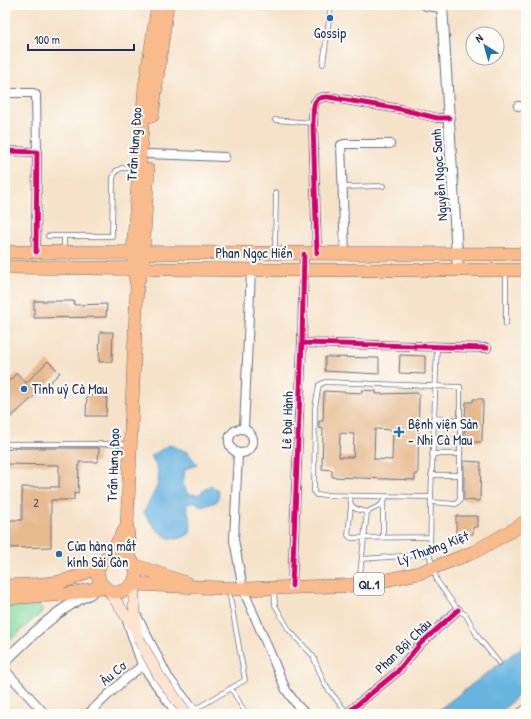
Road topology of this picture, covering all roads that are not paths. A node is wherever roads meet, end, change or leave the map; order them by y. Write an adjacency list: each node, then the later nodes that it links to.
1 (158, 5): 11 (main road, Trần Hưng Đạo)
2 (167, 5): 11 (main road, Trần Hưng Đạo)
3 (331, 5): 8 (lane)
4 (426, 5): 6 (street)
5 (524, 5): 7 (street)
6 (443, 6): 10 (street, Nguyễn Ngọc Sanh)
7 (526, 9)
8 (323, 64)
9 (5, 93): 16 (street)
10 (449, 118): 13 (street); 33 (street, Nguyễn Ngọc Sanh)
11 (147, 119): 17 (main road, Trần Hưng Đạo); 19 (main road, Trần Hưng Đạo)
12 (275, 120): 13 (lane)
13 (313, 123): 30 (street)
14 (390, 144): 21 (street)
15 (5, 151): 16 (street)
16 (37, 152): 26 (street)
17 (149, 154): 18 (street); 28 (main road, Trần Hưng Đạo)
18 (225, 157)
19 (140, 168): 24 (lane); 28 (main road, Trần Hưng Đạo)
20 (383, 186): 21 (lane)
21 (343, 187): 32 (street)
22 (276, 192): 29 (lane)
23 (48, 236): 24 (lane)
24 (64, 236): 27 (lane)
25 (5, 252): 26 (main road, Phan Ngọc Hiển)
26 (36, 252): 27 (main road, Phan Ngọc Hiển)
27 (64, 252): 28 (main road, Phan Ngọc Hiển)
28 (138, 252): 29 (main road, Phan Ngọc Hiển); 36 (main road, Trần Hưng Đạo)
29 (275, 253): 31 (main road, Phan Ngọc Hiển)
30 (317, 253): 31 (main road, Phan Ngọc Hiển); 32 (main road, Phan Ngọc Hiển)
31 (304, 254): 38 (street, Lê Đại Hành)
32 (345, 254): 33 (main road, Phan Ngọc Hiển)
33 (458, 254): 34 (main road, Phan Ngọc Hiển); 40 (street, Nguyễn Ngọc Sanh)
34 (526, 254)
35 (5, 267): 36 (main road, Phan Ngọc Hiển)
36 (138, 268): 37 (main road, Phan Ngọc Hiển); 53 (main road, Trần Hưng Đạo)
37 (251, 270): 38 (main road, Phan Ngọc Hiển); 49 (street)
38 (303, 270): 40 (main road, Phan Ngọc Hiển); 43 (street, Lê Đại Hành)
39 (526, 270): 41 (main road, Phan Ngọc Hiển)
40 (458, 271): 41 (main road, Phan Ngọc Hiển)
41 (506, 271): 42 (lane)
42 (506, 324)
43 (302, 343): 44 (street); 78 (street, Lê Đại Hành)
44 (437, 346): 45 (street); 46 (lane)
45 (487, 348)
46 (435, 385): 47 (lane); 48 (lane); 59 (lane)
47 (433, 418): 48 (lane); 50 (lane)
48 (461, 420): 51 (lane)
49 (244, 429): 54 (street); 54 (street)
50 (433, 437): 51 (lane); 55 (lane)
51 (460, 440): 56 (lane)
52 (5, 444): 53 (lane)
53 (130, 444): 66 (main road, Trần Hưng Đạo)
54 (238, 453): 83 (street)
55 (432, 454): 56 (lane); 57 (lane)
56 (460, 454): 58 (lane)
57 (432, 475): 58 (lane); 61 (lane)
58 (460, 475): 61 (lane)
59 (350, 497): 60 (lane); 63 (lane)
60 (386, 497): 61 (lane); 62 (lane)
61 (431, 499): 67 (lane)
62 (383, 503): 64 (lane); 68 (lane)
63 (351, 505): 64 (lane); 69 (lane)
64 (367, 512): 69 (lane)
65 (526, 521): 74 (main road, Lý Thường Kiệt / QL.1)
66 (127, 526): 71 (main road, Trần Hưng Đạo); 73 (main road, Trần Hưng Đạo)
67 (430, 536): 68 (lane); 70 (lane)
68 (383, 538): 69 (lane)
69 (364, 539): 72 (lane)
70 (430, 554): 72 (lane); 74 (lane)
71 (105, 559): 73 (main road, QL.1); 77 (main road); 82 (main road)
72 (362, 559): 76 (lane)
73 (132, 562): 75 (main road); 80 (main road, Lý Thường Kiệt / QL.1)
74 (433, 568): 76 (main road, Lý Thường Kiệt / QL.1); 85 (lane)
75 (133, 584): 80 (main road, Lý Thường Kiệt / QL.1); 82 (main road, QL.1); 86 (main road)
76 (358, 585): 78 (main road, Lý Thường Kiệt / QL.1)
77 (5, 586)
78 (292, 586): 79 (main road, Lý Thường Kiệt / QL.1)
79 (274, 587): 83 (main road, Lý Thường Kiệt / QL.1); 100 (lane)
80 (199, 588): 81 (main road, Lý Thường Kiệt / QL.1)
81 (228, 588): 83 (main road, Lý Thường Kiệt / QL.1); 92 (lane)
82 (106, 589): 84 (main road, QL.1); 86 (main road); 88 (street)
83 (243, 589): 99 (street)
84 (5, 598)
85 (458, 610): 89 (lane); 100 (street, Phan Bội Châu)
86 (131, 616): 87 (street); 90 (street); 94 (main road, bridge)
87 (156, 654): 90 (street, Âu Cơ); 94 (street)
88 (5, 661)
89 (499, 663)
90 (142, 665): 96 (street, Âu Cơ); 97 (street)
91 (5, 670): 95 (street)
92 (231, 688): 94 (lane); 98 (lane)
93 (526, 708): 101 (street)
94 (192, 713)
95 (45, 714)
96 (88, 714)
97 (177, 714)
98 (246, 714)
99 (306, 714)
100 (347, 714)
101 (519, 714)

